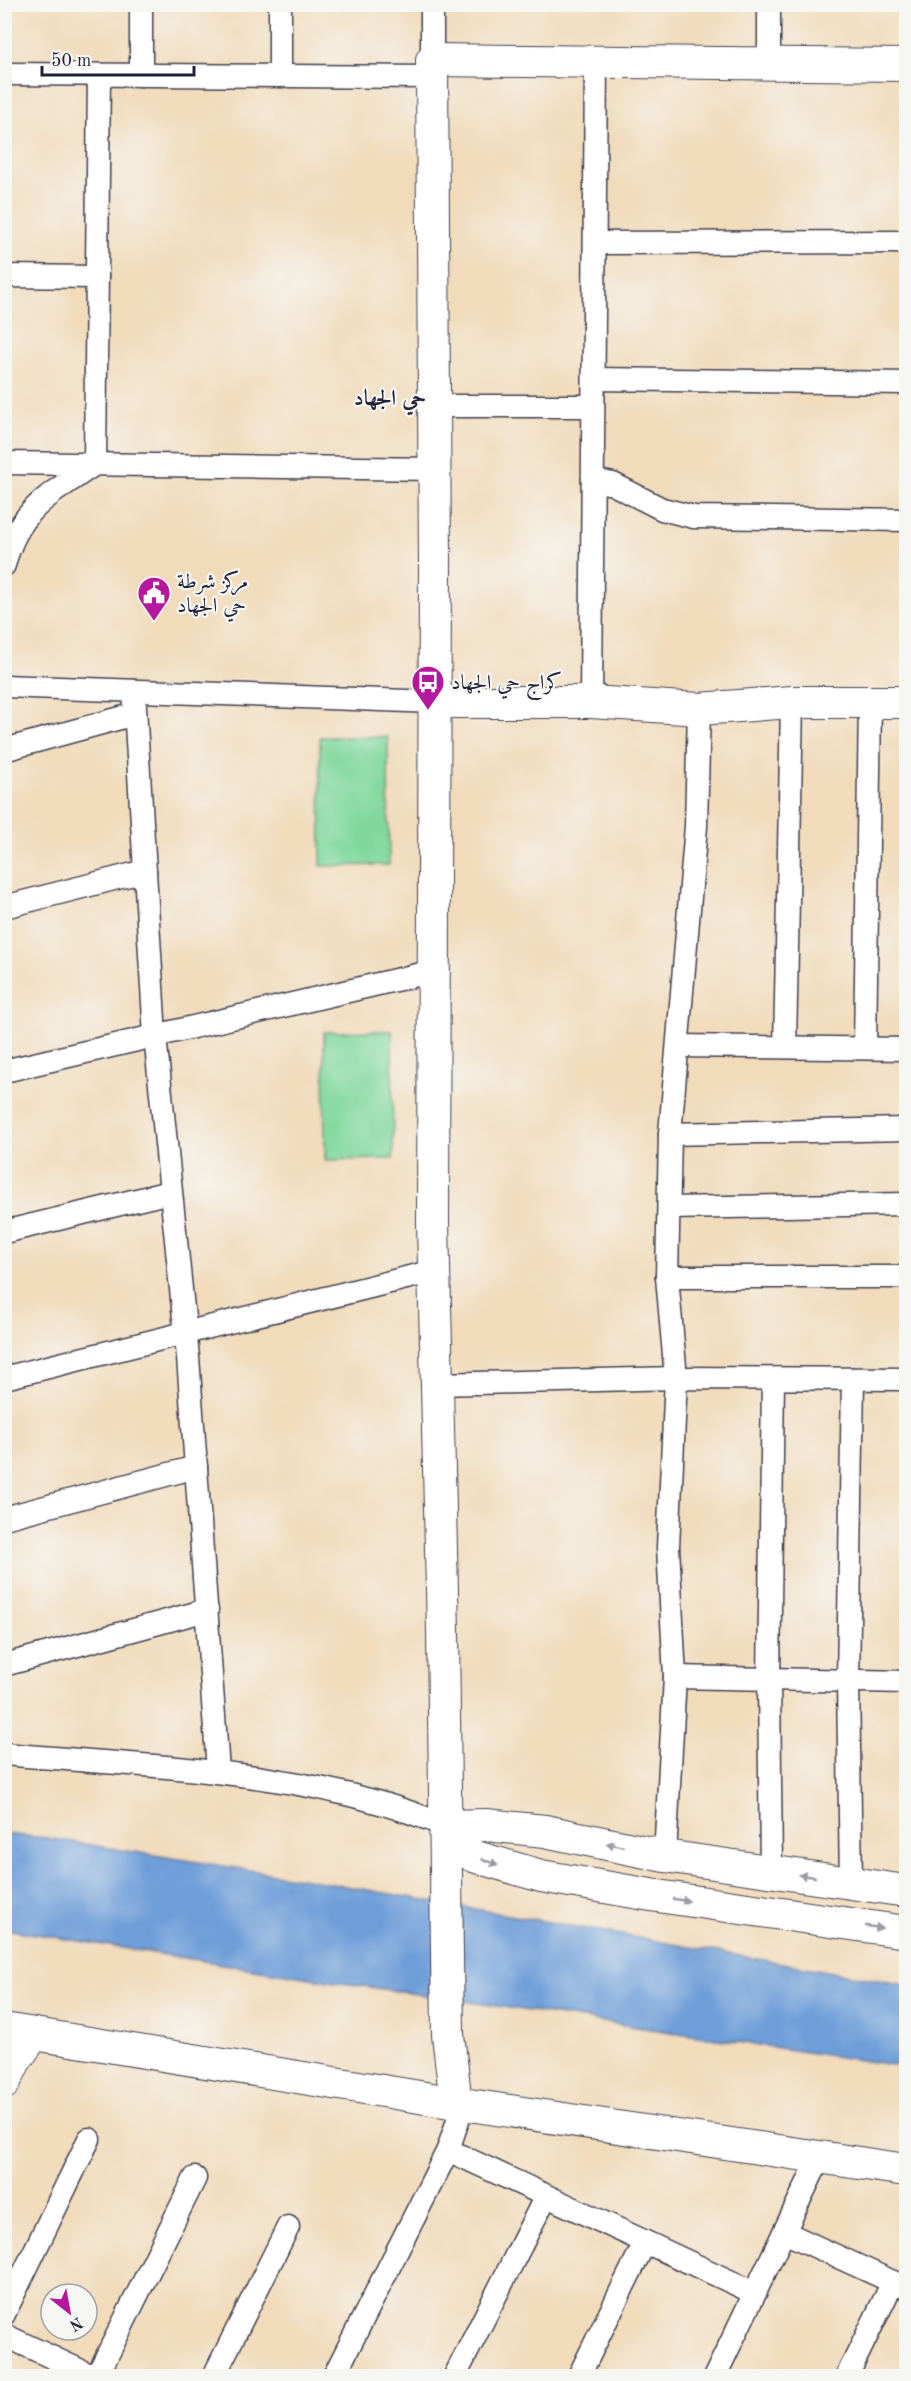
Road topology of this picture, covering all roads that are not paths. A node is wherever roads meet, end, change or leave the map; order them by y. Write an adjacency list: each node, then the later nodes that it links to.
1 (141, 4): 11 (street)
2 (280, 4): 12 (street)
3 (432, 4): 8 (street)
4 (769, 4): 6 (street)
5 (596, 62): 6 (street); 8 (street); 14 (street)
6 (769, 64): 7 (street)
7 (906, 65)
8 (432, 68): 12 (street); 19 (street)
9 (4, 74): 10 (street)
10 (99, 75): 11 (street); 16 (street)
11 (141, 75): 12 (street)
12 (280, 76)
13 (906, 242): 14 (street)
14 (594, 243): 17 (street)
15 (4, 276): 16 (street)
16 (97, 277): 22 (street)
17 (594, 379): 18 (street); 20 (street)
18 (906, 383)
19 (434, 406): 20 (street); 23 (street)
20 (593, 406): 24 (street)
21 (4, 463): 22 (street)
22 (95, 464): 23 (street); 26 (street)
23 (435, 469): 29 (street)
24 (593, 480): 25 (street); 30 (street)
25 (906, 520)
26 (4, 565)
27 (4, 686): 28 (street)
28 (134, 691): 29 (street); 35 (street)
29 (435, 702): 30 (street); 39 (street)
30 (591, 702): 34 (street)
31 (792, 702): 32 (street); 34 (street); 42 (street)
32 (870, 702): 33 (street); 43 (street)
33 (906, 702)
34 (699, 709): 41 (street)
35 (135, 714): 36 (street); 37 (street)
36 (4, 750)
37 (145, 871): 38 (street); 40 (street)
38 (4, 907)
39 (434, 971): 40 (street); 52 (street)
40 (155, 1036): 45 (street); 48 (street)
41 (679, 1046): 42 (street); 47 (street)
42 (785, 1047): 43 (street)
43 (865, 1048): 44 (street)
44 (906, 1048)
45 (4, 1071)
46 (906, 1130): 47 (street)
47 (669, 1134): 50 (street)
48 (170, 1192): 51 (street); 55 (street)
49 (906, 1204): 50 (street)
50 (669, 1208): 53 (street)
51 (4, 1232)
52 (434, 1271): 55 (street); 61 (street)
53 (667, 1277): 54 (street); 57 (street)
54 (906, 1277)
55 (185, 1333): 56 (street); 62 (street)
56 (4, 1378)
57 (676, 1378): 60 (street); 61 (street); 66 (street)
58 (853, 1379): 59 (street); 60 (street); 68 (street)
59 (906, 1379)
60 (773, 1380): 67 (street)
61 (437, 1384): 72 (street)
62 (196, 1467): 63 (street); 64 (street)
63 (4, 1518)
64 (207, 1611): 65 (street); 71 (street)
65 (4, 1665)
66 (675, 1677): 67 (street); 73 (street)
67 (769, 1680): 68 (street); 74 (street)
68 (848, 1681): 69 (street); 75 (street)
69 (906, 1682)
70 (4, 1754): 71 (street)
71 (218, 1771): 72 (street)
72 (446, 1826): 73 (street, one-way to 72); 77 (street, one-way to 77); 80 (street)
73 (665, 1856): 74 (street)
74 (771, 1871): 75 (street, one-way to 74)
75 (850, 1883): 76 (street)
76 (906, 1891)
77 (906, 1932)
78 (19, 2031): 79 (street); 80 (street)
79 (4, 2083)
80 (456, 2103): 82 (street); 83 (street)
81 (89, 2139): 92 (street)
82 (448, 2150): 86 (street); 96 (street)
83 (820, 2157): 84 (street); 88 (street)
84 (906, 2170)
85 (195, 2178): 94 (street)
86 (546, 2196): 89 (street); 97 (street)
87 (288, 2227): 95 (street)
88 (784, 2232): 90 (street); 91 (street)
89 (645, 2242): 91 (street); 98 (street)
90 (900, 2285): 100 (street)
91 (755, 2293): 99 (street)
92 (4, 2314)
93 (4, 2335): 94 (street)
94 (94, 2376)
95 (214, 2376)
96 (334, 2376)
97 (455, 2376)
98 (579, 2376)
99 (715, 2376)
100 (848, 2376)

